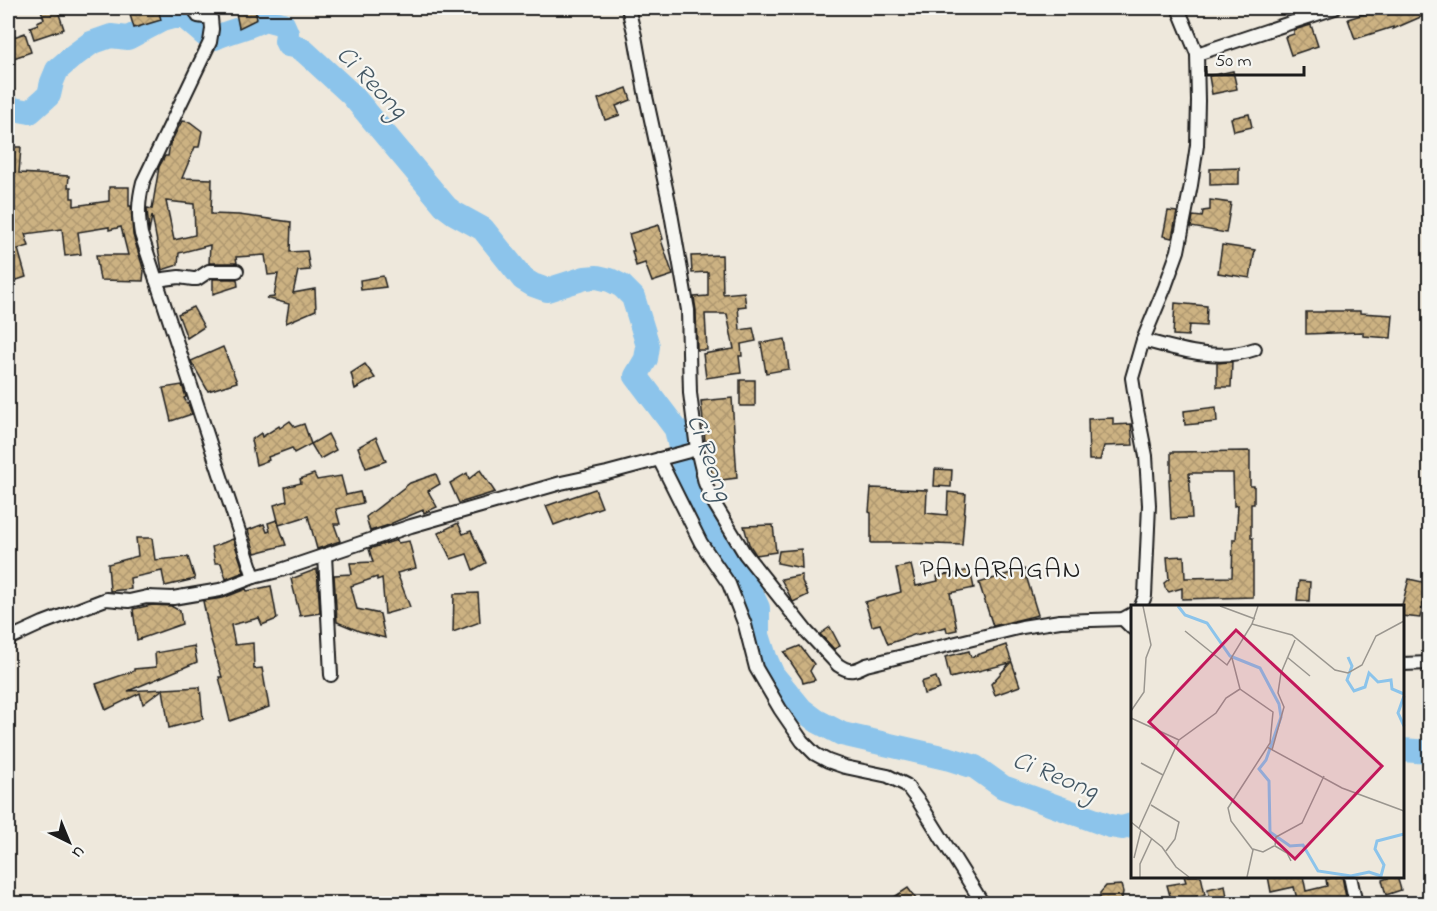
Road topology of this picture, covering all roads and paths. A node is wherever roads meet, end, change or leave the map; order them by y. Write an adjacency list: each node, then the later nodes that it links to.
1 (194, 8): 7 (street)
2 (628, 8): 10 (street)
3 (1178, 8): 5 (street)
4 (1335, 8): 5 (street)
5 (1197, 54): 8 (street)
6 (237, 271): 7 (street)
7 (156, 280): 13 (street)
8 (1143, 340): 9 (street); 14 (street)
9 (1256, 349)
10 (691, 451): 11 (street); 15 (street)
11 (662, 458): 12 (street); 21 (street)
12 (325, 555): 13 (street); 19 (street)
13 (255, 577): 16 (street)
14 (1141, 605)
15 (1129, 621)
16 (8, 639)
17 (1430, 663): 18 (street)
18 (1404, 664)
19 (331, 675)
20 (1350, 878): 22 (street)
21 (983, 903)
22 (1356, 903)

